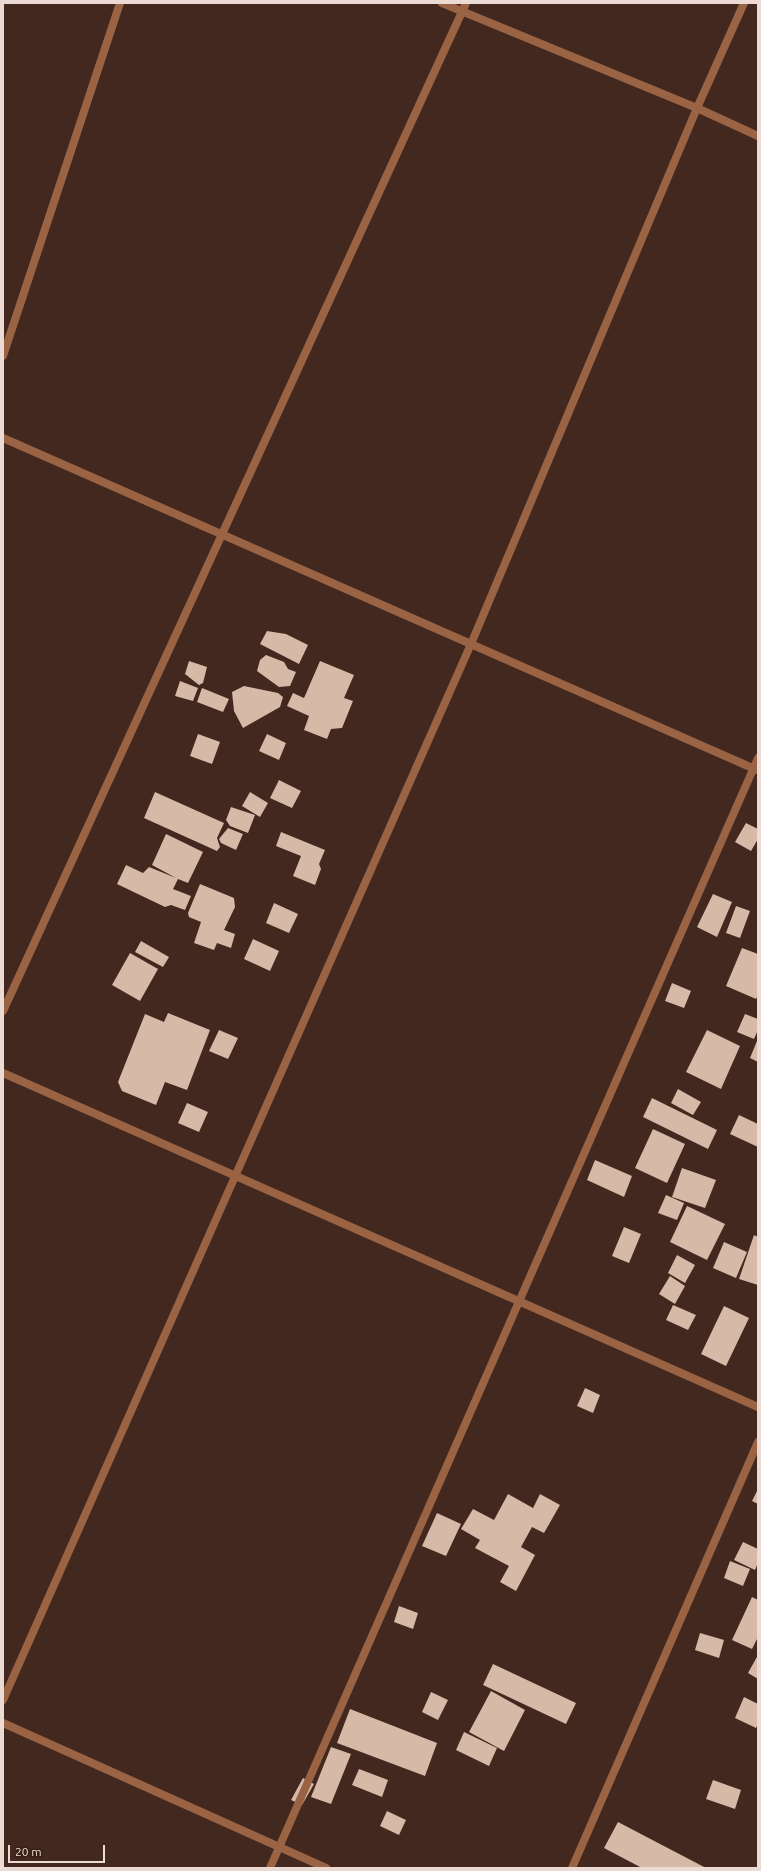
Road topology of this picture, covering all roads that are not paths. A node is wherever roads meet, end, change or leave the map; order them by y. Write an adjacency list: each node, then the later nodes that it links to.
1 (120, 3): 8 (street)
2 (442, 3): 5 (street)
3 (466, 3): 5 (street)
4 (744, 3): 6 (street)
5 (462, 11): 6 (street); 10 (street)
6 (697, 108): 7 (street); 11 (street)
7 (758, 136)
8 (3, 356)
9 (3, 438): 10 (street)
10 (223, 534): 11 (street); 14 (street)
11 (471, 644): 13 (street); 16 (street)
12 (758, 758): 13 (street)
13 (756, 770): 17 (street)
14 (3, 1010)
15 (3, 1073): 16 (street)
16 (235, 1176): 17 (street); 20 (street)
17 (518, 1301): 18 (street); 22 (street)
18 (758, 1407)
19 (758, 1442): 25 (street)
20 (3, 1700)
21 (3, 1723): 22 (street)
22 (279, 1848): 23 (street); 24 (street)
23 (270, 1868)
24 (326, 1868)
25 (572, 1868)

